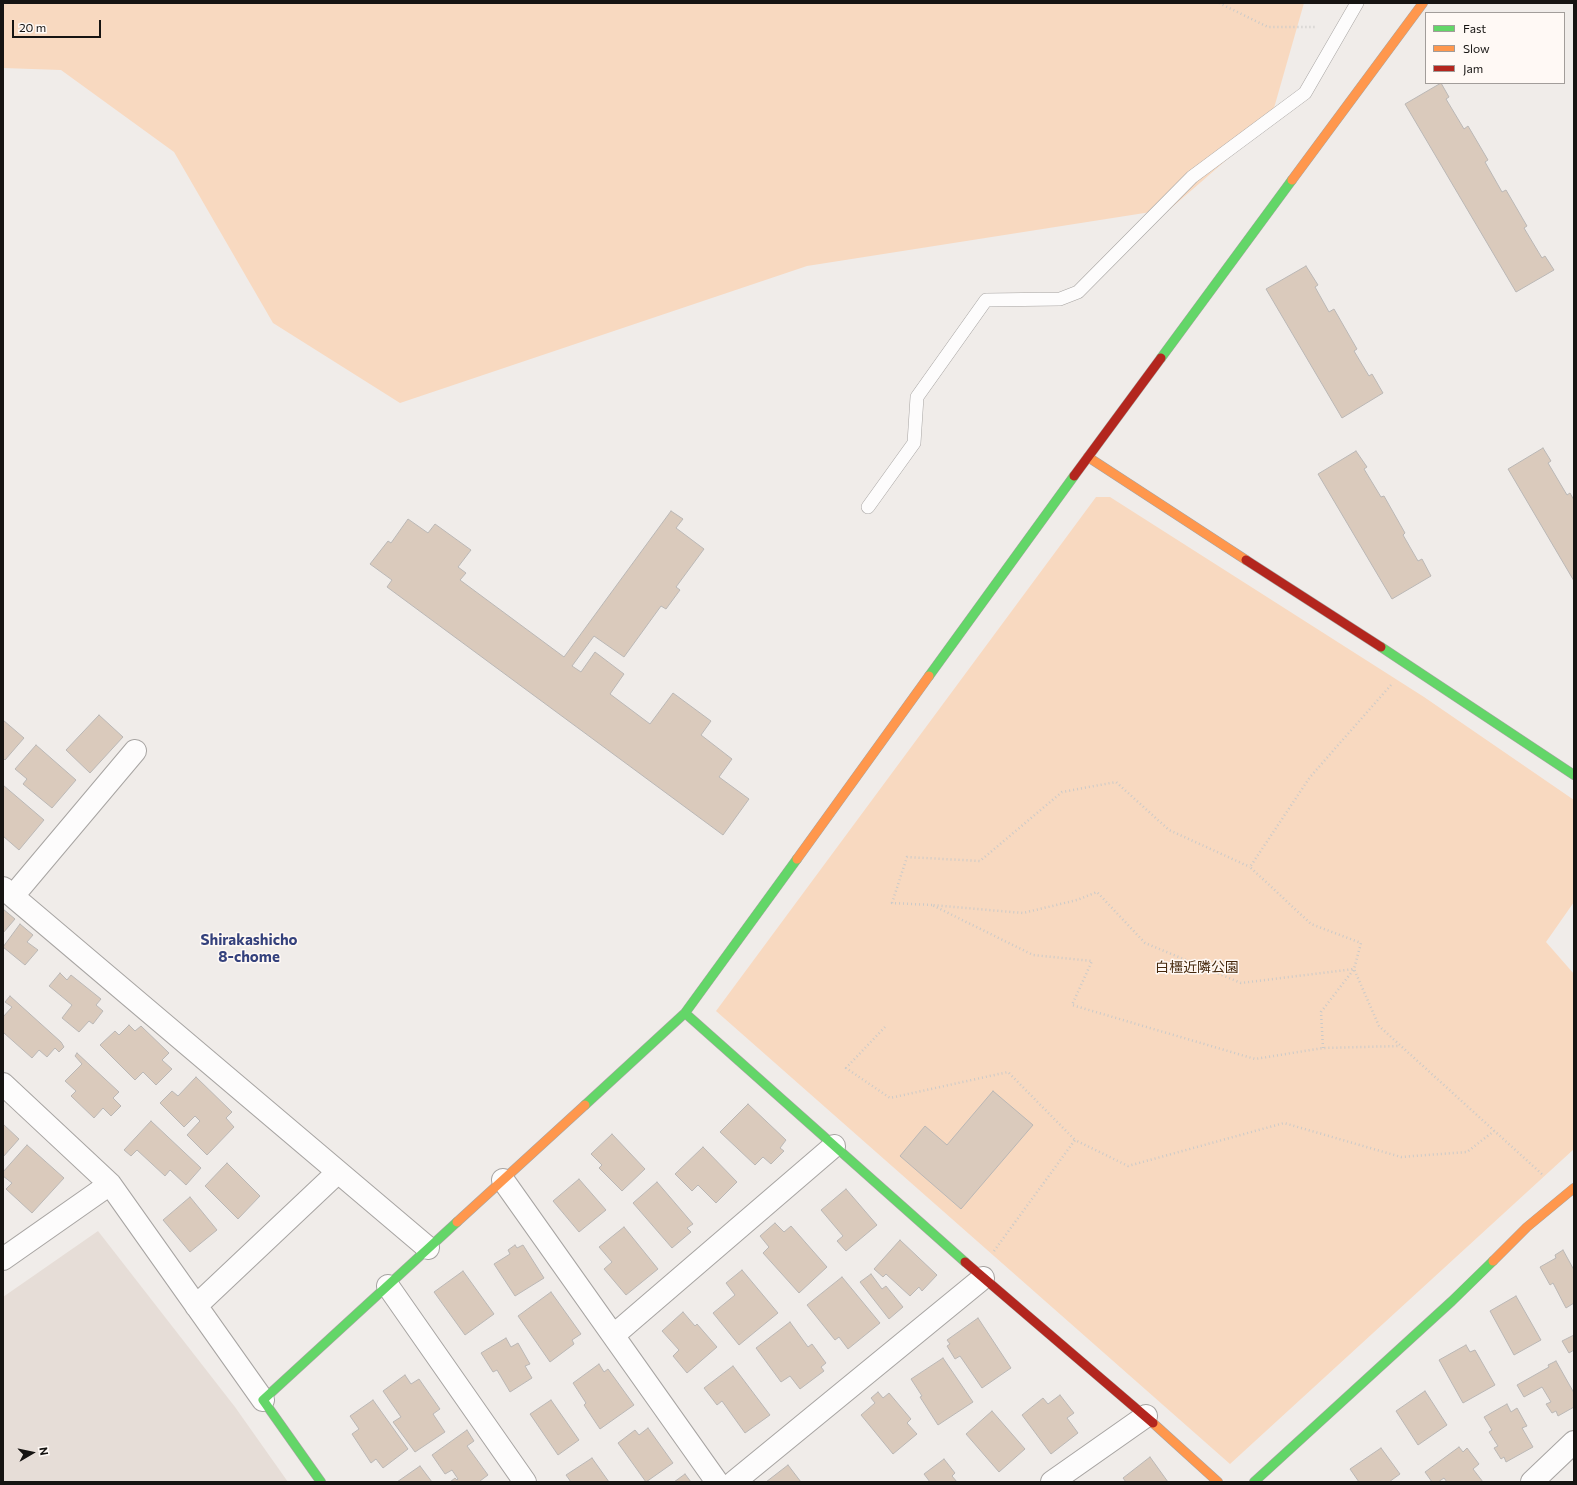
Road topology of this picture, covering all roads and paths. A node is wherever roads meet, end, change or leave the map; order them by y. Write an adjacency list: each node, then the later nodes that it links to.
1 (1219, 3): 4 (path)
2 (1357, 3): 4 (lane)
3 (1423, 3): 5 (street)
4 (1343, 28): 6 (lane)
5 (1088, 457): 7 (street); 14 (street)
6 (868, 507)
7 (1409, 665): 9 (street); 10 (path)
8 (135, 750): 11 (street)
9 (1574, 774)
10 (1250, 867): 12 (path); 13 (path)
11 (8, 892): 22 (street)
12 (932, 905): 13 (path); 17 (path)
13 (1354, 970): 16 (path); 17 (path)
14 (685, 1013): 21 (street); 24 (street)
15 (885, 1027): 20 (path)
16 (1400, 1046): 17 (path); 19 (path)
17 (1323, 1048)
18 (3, 1084): 25 (street)
19 (1494, 1131): 20 (path); 23 (path)
20 (1075, 1140): 28 (path)
21 (834, 1146): 30 (street); 33 (street)
22 (338, 1172): 27 (street); 32 (street)
23 (1544, 1176)
24 (502, 1180): 27 (street); 33 (street)
25 (110, 1184): 29 (street); 32 (street)
26 (1574, 1188): 43 (street)
27 (428, 1248): 31 (street)
28 (992, 1254)
29 (4, 1257)
30 (983, 1278): 35 (street); 40 (street)
31 (388, 1286): 34 (street); 38 (street)
32 (196, 1306): 34 (street)
33 (614, 1335): 39 (street)
34 (263, 1400): 37 (street)
35 (1146, 1416): 41 (street); 42 (street)
36 (1574, 1442): 44 (street)
37 (321, 1482)
38 (525, 1482)
39 (717, 1482)
40 (734, 1482)
41 (1052, 1482)
42 (1218, 1482)
43 (1254, 1482)
44 (1532, 1482)

